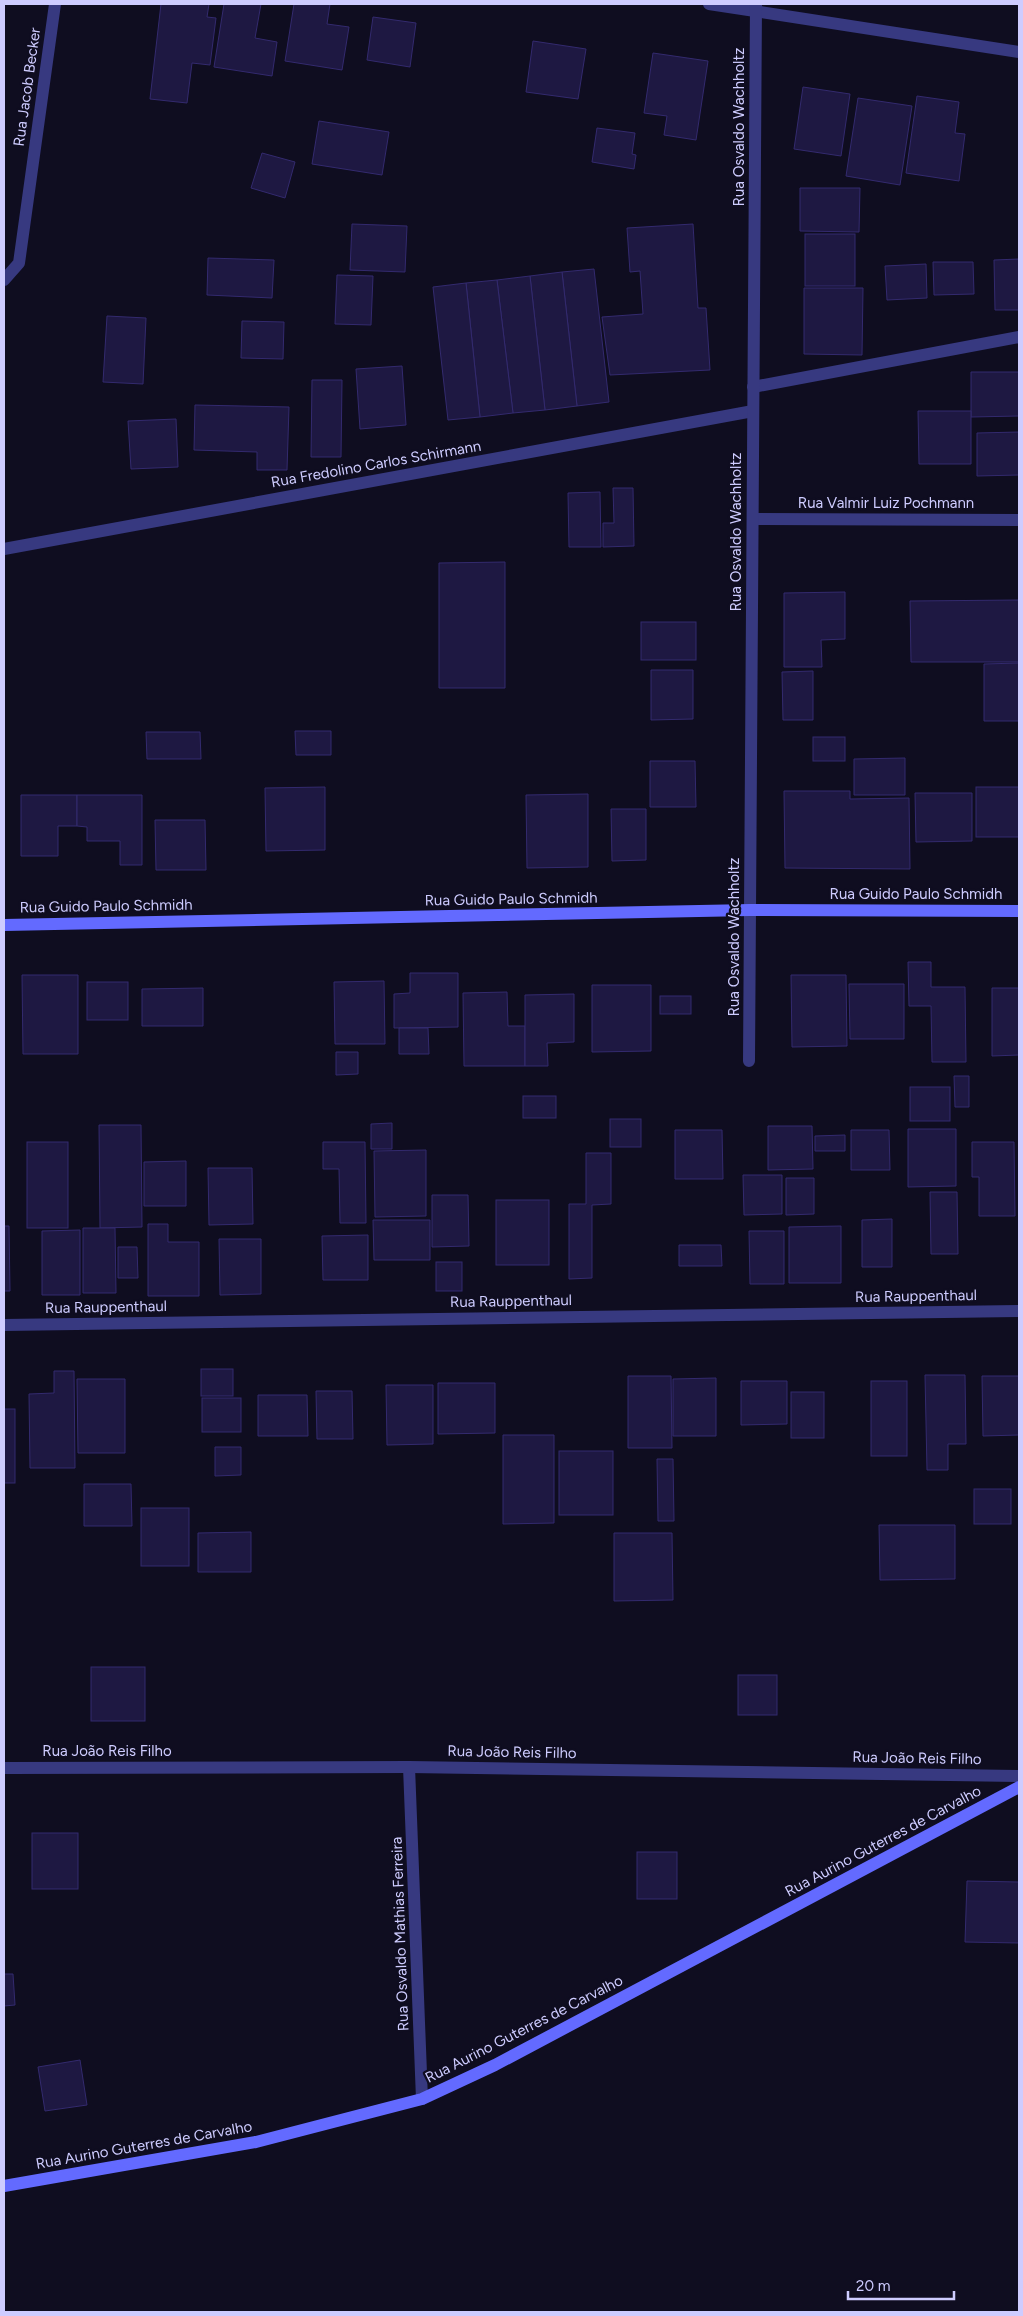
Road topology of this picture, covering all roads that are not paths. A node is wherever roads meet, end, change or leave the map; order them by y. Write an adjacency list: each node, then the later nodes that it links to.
1 (55, 4): 5 (street, Rua Jacob Becker)
2 (709, 4): 3 (street)
3 (756, 7): 4 (street); 7 (street, Rua Osvaldo Wachholtz)
4 (1019, 52)
5 (4, 280)
6 (1019, 337): 7 (street)
7 (753, 387): 8 (street, Rua Osvaldo Wachholtz)
8 (753, 411): 9 (street, Rua Osvaldo Wachholtz); 11 (street, Rua Fredolino Carlos Schirmann)
9 (753, 519): 10 (street, Rua Valmir Luiz Pochmann); 12 (street, Rua Osvaldo Wachholtz)
10 (1019, 520)
11 (4, 549)
12 (750, 910): 13 (street, Rua Guido Paulo Schmidh); 14 (street, Rua Guido Paulo Schmidh); 15 (street, Rua Osvaldo Wachholtz)
13 (1019, 911)
14 (4, 925)
15 (749, 1061)
16 (1019, 1310): 17 (street, Rua Rauppenthaul)
17 (4, 1324)
18 (409, 1767): 19 (street, Rua João Reis Filho); 20 (street, Rua João Reis Filho); 22 (street, Rua Osvaldo Mathias Ferreira)
19 (4, 1768)
20 (1019, 1776)
21 (1019, 1787): 22 (street, Rua Aurino Guterres de Carvalho)
22 (422, 2100): 23 (street, Rua Aurino Guterres de Carvalho)
23 (4, 2186)

